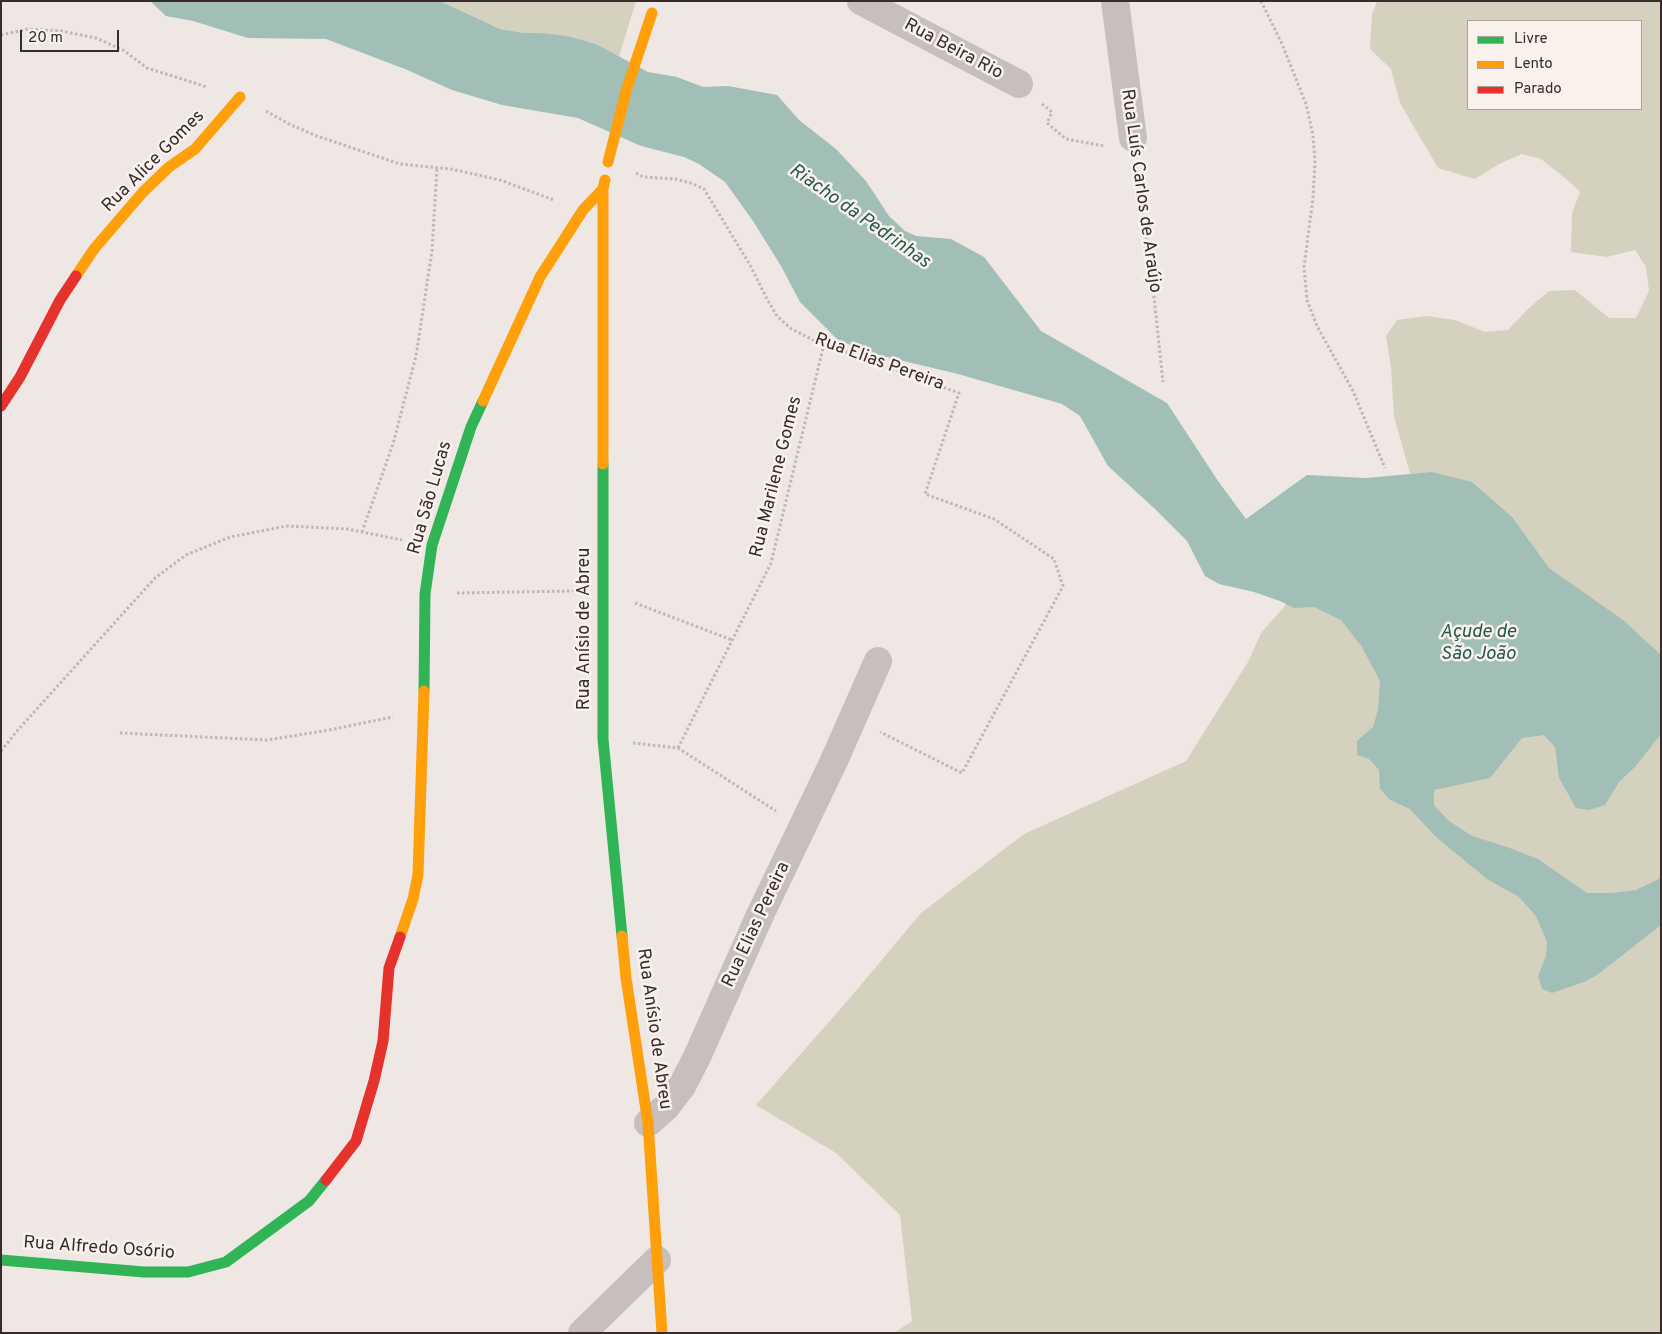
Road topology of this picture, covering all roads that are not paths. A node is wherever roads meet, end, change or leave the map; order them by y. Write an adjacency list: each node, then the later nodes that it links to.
1 (655, 1): 7 (street, Rua Anísio de Abreu, bridge)
2 (861, 1): 4 (street, Rua Beira Rio)
3 (1115, 1): 6 (street, Rua Luís Carlos de Araújo)
4 (1019, 84)
5 (240, 97): 8 (street, Rua Alice Gomes)
6 (1133, 138)
7 (603, 189): 10 (street, Rua São Lucas); 11 (street, Rua Anísio de Abreu)
8 (1, 406)
9 (878, 661): 11 (street, Rua Elias Pereira)
10 (419, 852): 12 (street, Rua Alfredo Osório)
11 (648, 1123): 13 (street, Rua Anísio de Abreu)
12 (1, 1260)
13 (657, 1260): 14 (street); 15 (street, Rua Anísio de Abreu)
14 (582, 1333)
15 (662, 1333)

